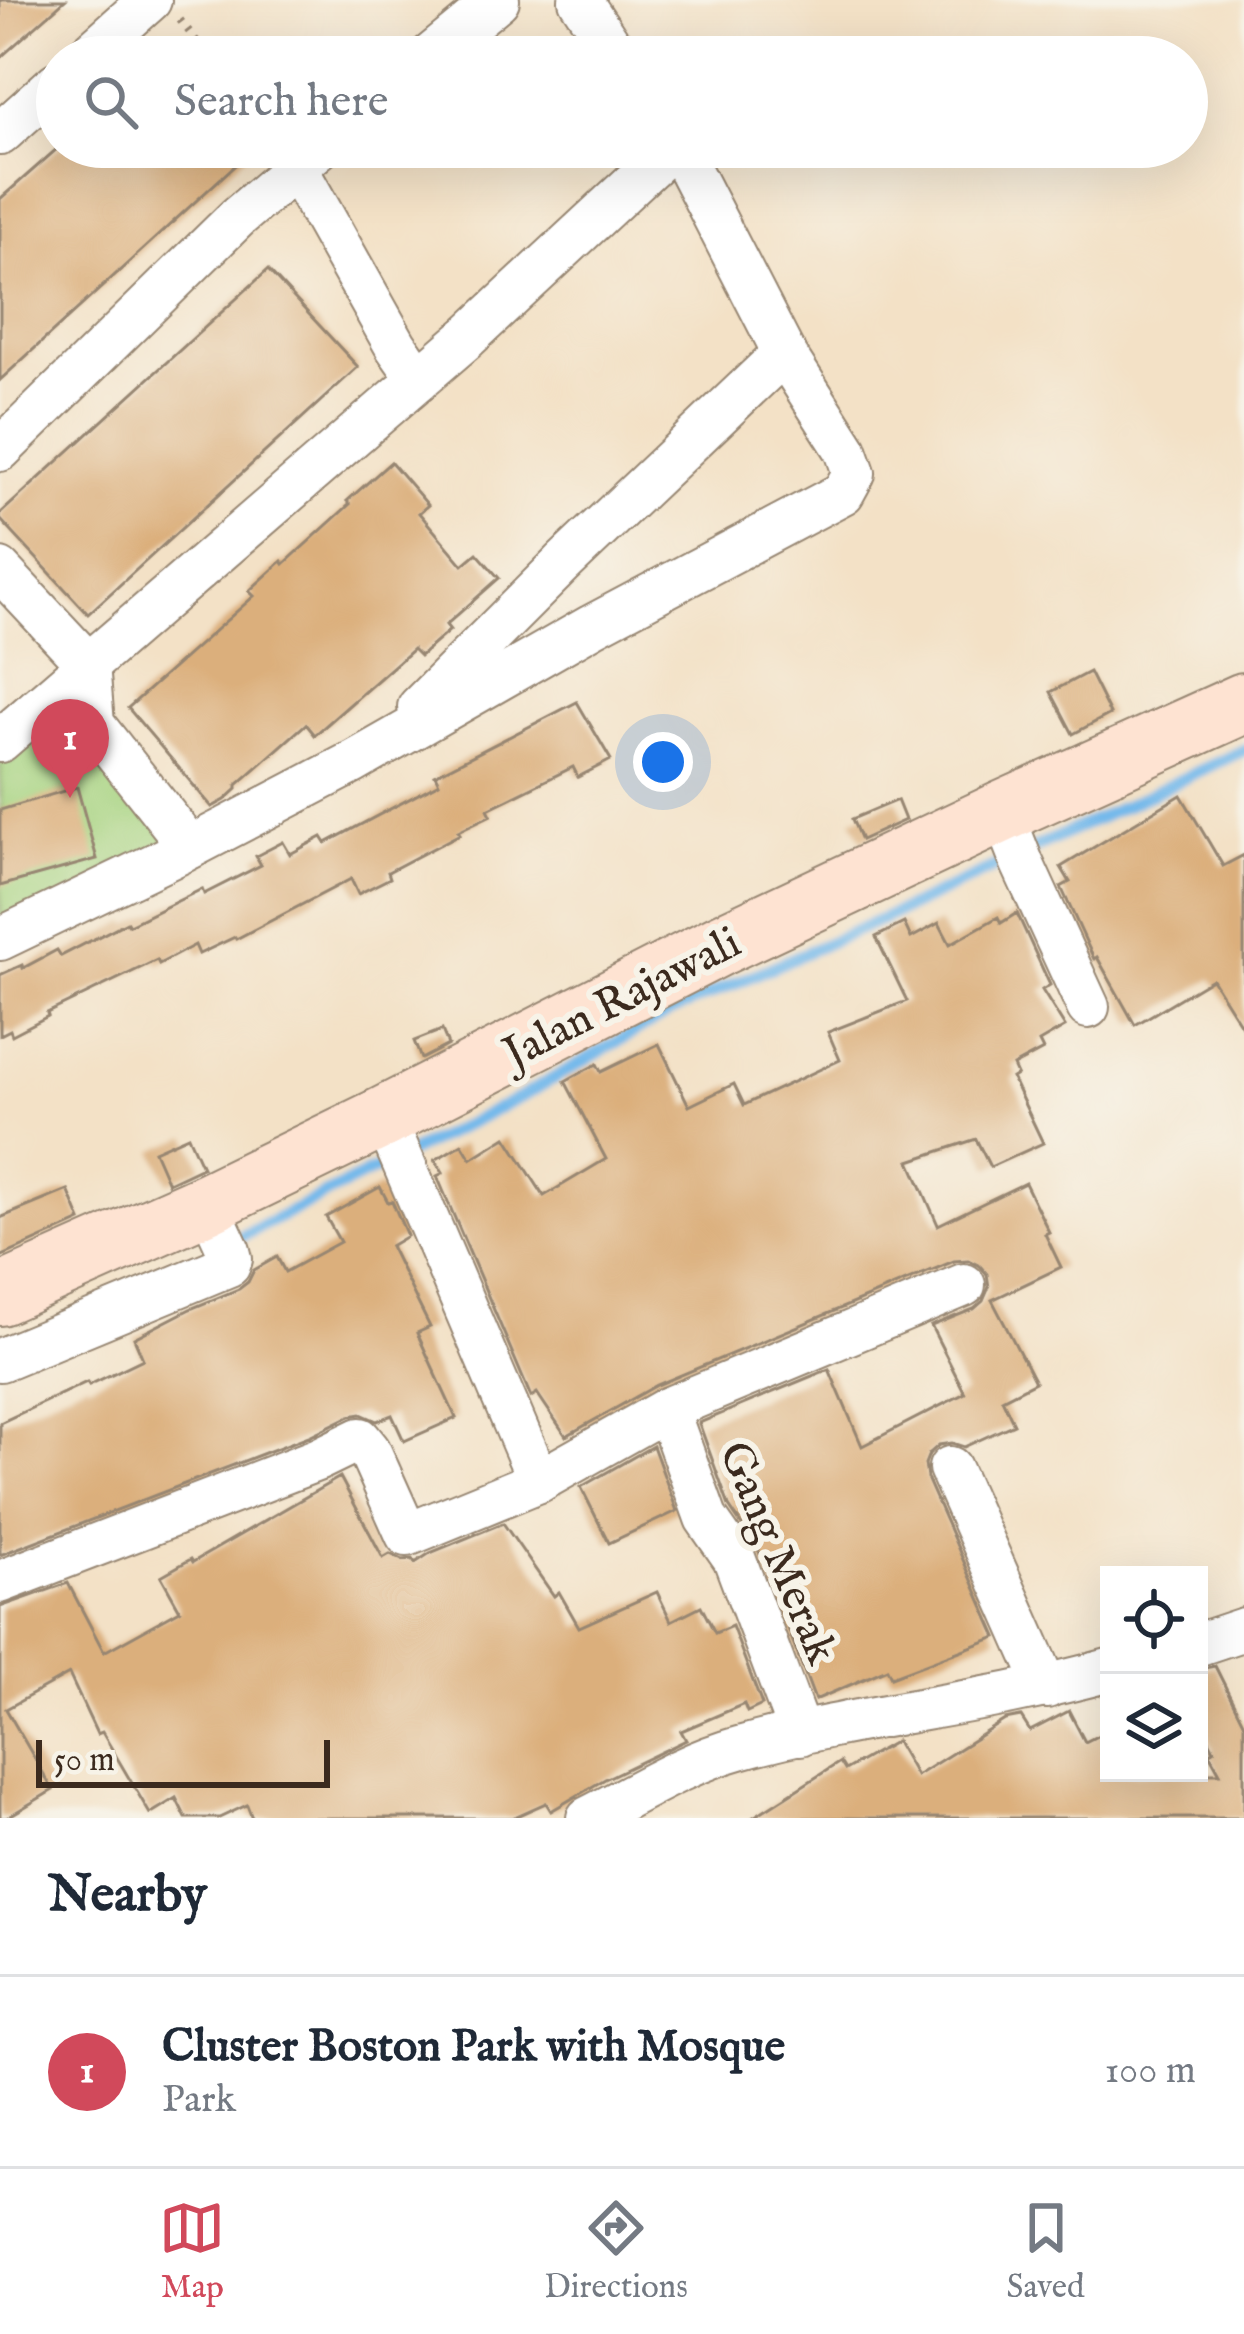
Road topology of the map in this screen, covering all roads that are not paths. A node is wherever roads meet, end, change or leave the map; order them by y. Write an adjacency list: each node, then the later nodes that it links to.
1 (498, 0): 5 (street)
2 (580, 0): 6 (street)
3 (162, 7): 4 (street)
4 (118, 36)
5 (454, 36)
6 (604, 36)
7 (36, 102): 8 (street)
8 (0, 134)
9 (295, 168): 15 (street)
10 (313, 168): 14 (street)
11 (652, 168): 14 (street)
12 (686, 168): 13 (street)
13 (784, 353): 17 (street); 18 (street)
14 (419, 379): 19 (street)
15 (0, 451)
16 (0, 571): 19 (street)
17 (506, 620): 18 (street); 23 (street)
18 (539, 656): 23 (street)
19 (88, 664): 21 (street); 22 (street)
20 (1244, 704): 24 (street, Jalan Rajawali)
21 (7, 720): 22 (street)
22 (92, 724): 25 (street)
23 (379, 748): 25 (street)
24 (1010, 834): 27 (street); 28 (street, Jalan Rajawali)
25 (190, 847): 26 (street)
26 (0, 939)
27 (1088, 1007)
28 (394, 1139): 29 (street, Jalan Rajawali); 35 (street)
29 (218, 1227): 31 (street, Jalan Rajawali); 32 (street)
30 (964, 1285): 33 (street)
31 (0, 1295)
32 (0, 1360)
33 (667, 1409): 35 (street); 41 (street, Gang Merak)
34 (950, 1468): 40 (street)
35 (539, 1481): 36 (street)
36 (0, 1582)
37 (1244, 1629): 38 (street)
38 (1208, 1641)
39 (1100, 1672): 40 (street)
40 (1047, 1687): 41 (street)
41 (800, 1733): 42 (street)
42 (589, 1818)

